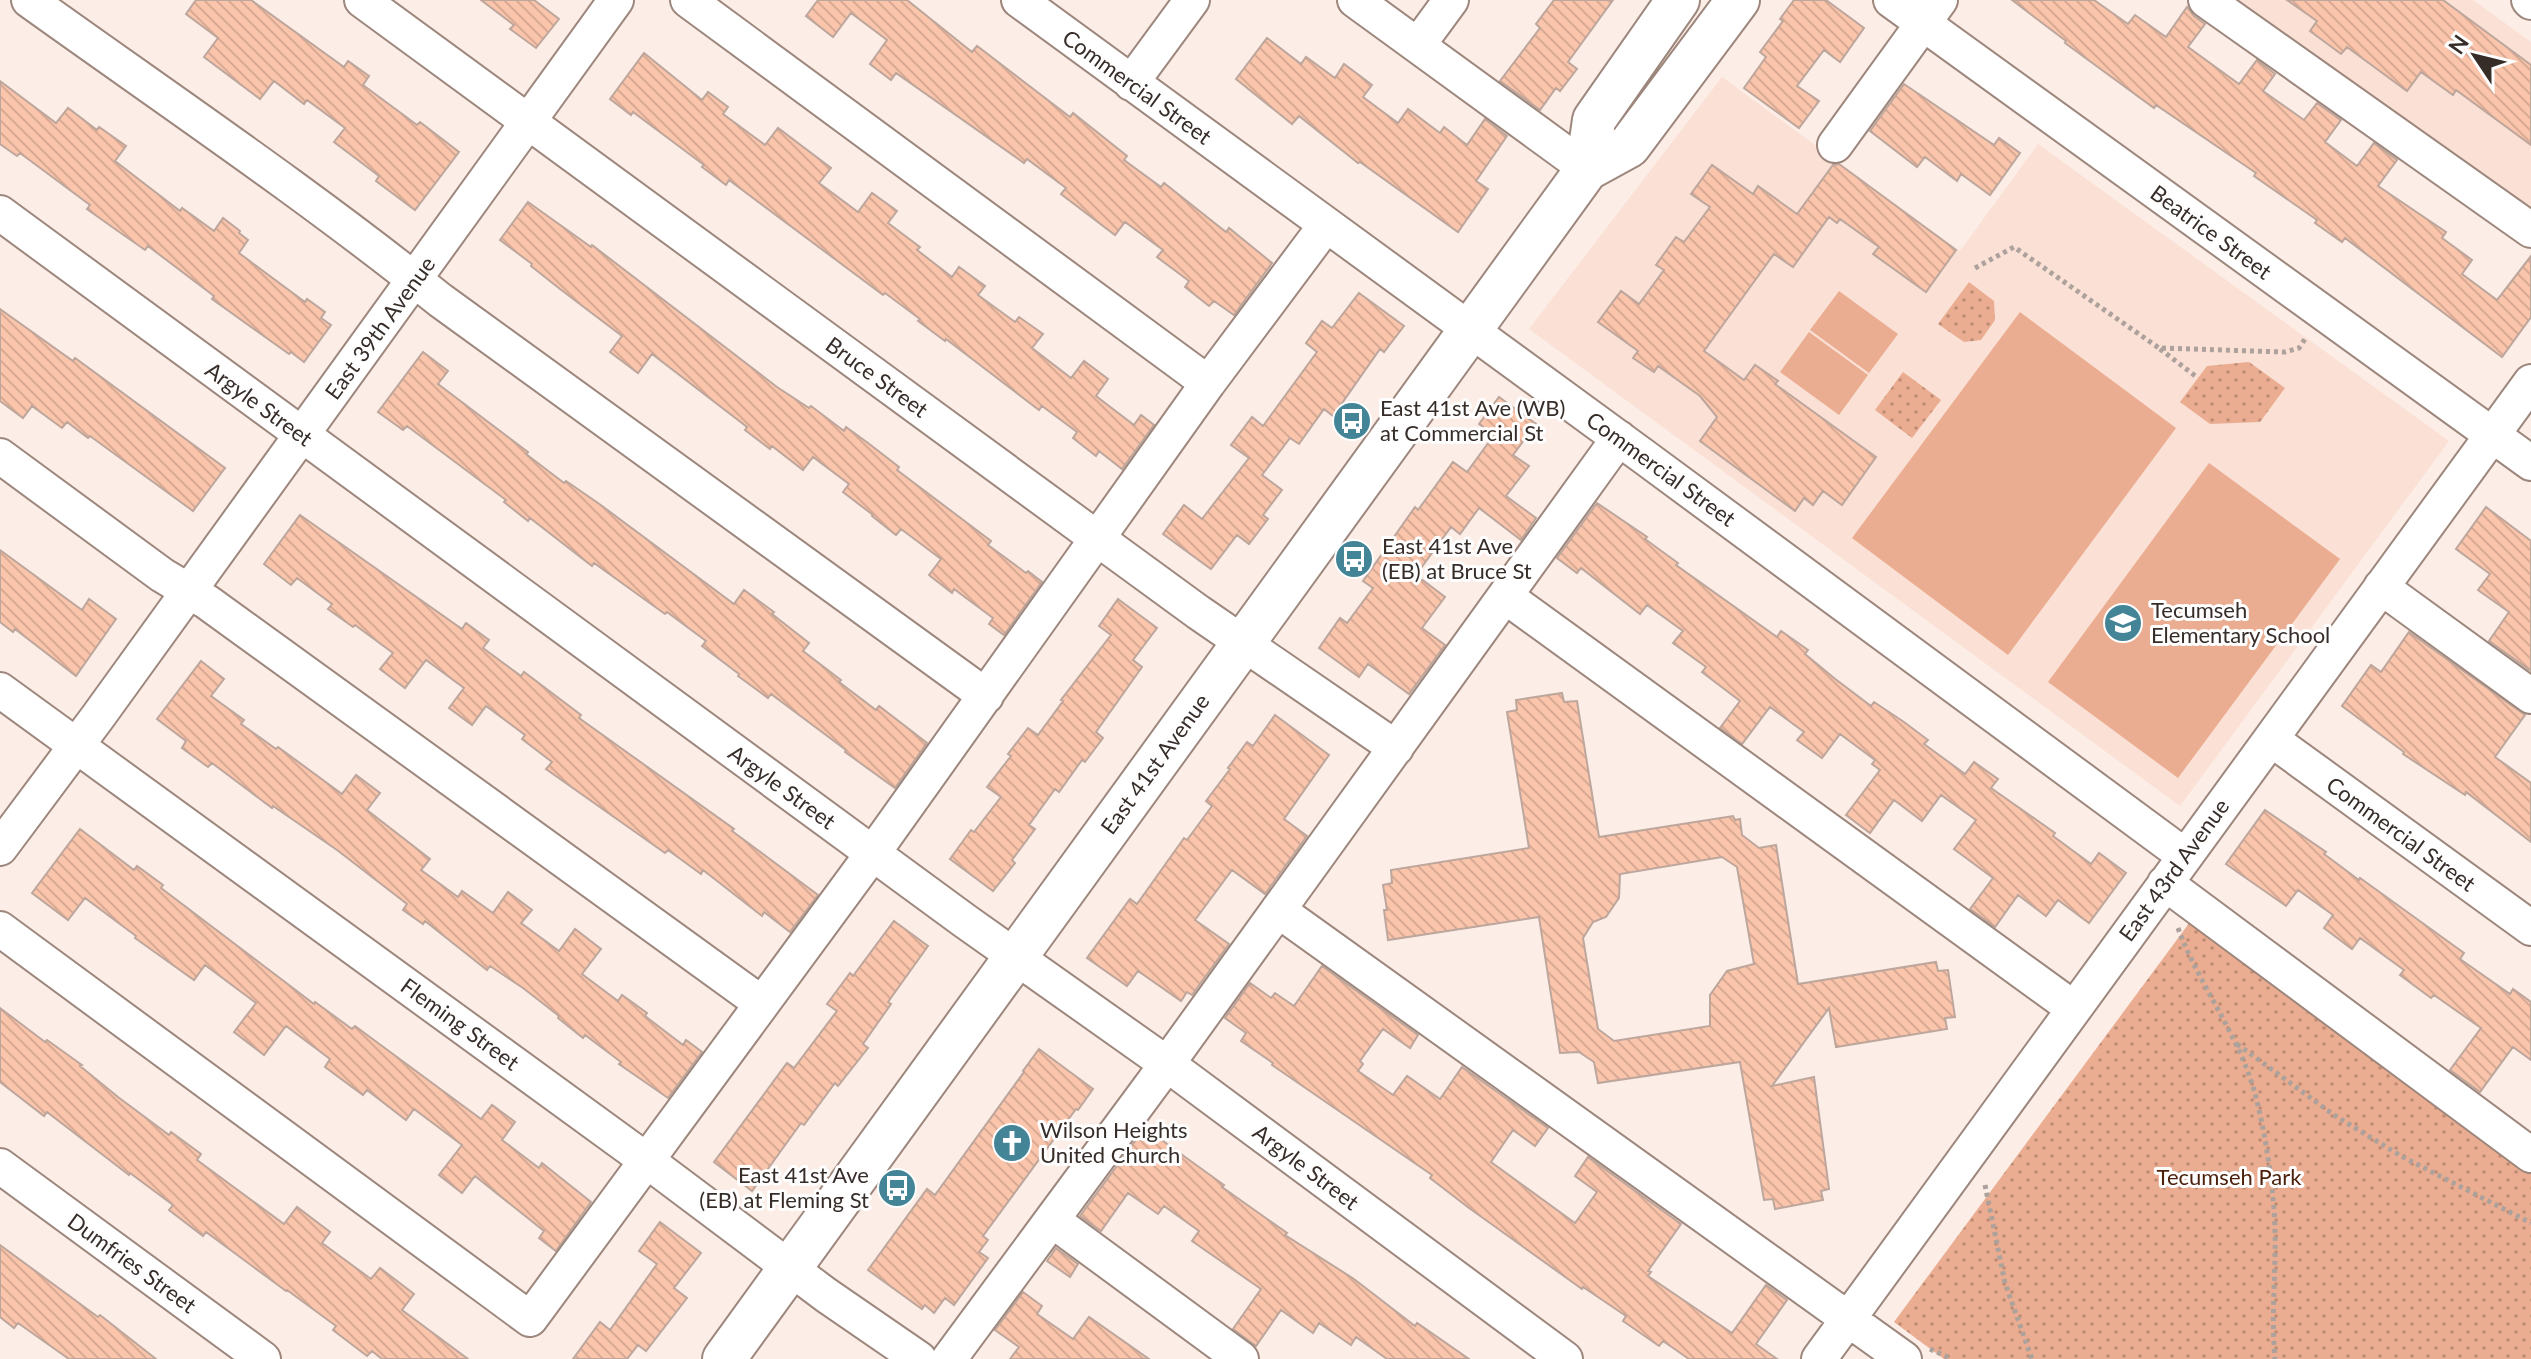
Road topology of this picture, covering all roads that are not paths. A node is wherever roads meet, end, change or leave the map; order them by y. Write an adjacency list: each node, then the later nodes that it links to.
1 (29, 0): 22 (street)
2 (362, 0): 16 (street, Bruce Street)
3 (616, 0): 16 (street, East 39th Avenue)
4 (688, 0): 25 (street)
5 (1019, 0): 15 (street, Commercial Street)
6 (1192, 0): 15 (street)
7 (1355, 0): 14 (street)
8 (1451, 0): 14 (street)
9 (1678, 0): 18 (main road, East 41st Avenue)
10 (1738, 0): 18 (main road, East 41st Avenue)
11 (1891, 0): 13 (street, Beatrice Street)
12 (2206, 0): 21 (street)
13 (1931, 12): 17 (street); 27 (street, Beatrice Street)
14 (1418, 45): 18 (street)
15 (1131, 83): 20 (street, Commercial Street)
16 (528, 121): 22 (street, East 39th Avenue); 31 (street, Bruce Street)
17 (1835, 145)
18 (1587, 169): 23 (main road, East 41st Avenue)
19 (0, 213): 26 (street, Argyle Street)
20 (1326, 225): 23 (street, Commercial Street); 25 (street)
21 (2531, 230)
22 (415, 280): 26 (street, East 39th Avenue); 37 (street)
23 (1470, 330): 28 (street, Commercial Street); 35 (main road, East 41st Avenue)
24 (2531, 382): 27 (street, East 43rd Avenue)
25 (1208, 383): 31 (street)
26 (302, 435): 33 (street, East 39th Avenue); 43 (street, Argyle Street)
27 (2492, 435): 30 (street, Beatrice Street); 32 (street, East 43rd Avenue)
28 (1619, 438): 34 (street); 44 (street, Commercial Street)
29 (0, 456): 33 (street)
30 (2531, 463)
31 (1098, 539): 35 (street, Bruce Street); 37 (street)
32 (2381, 587): 38 (street); 39 (street, East 43rd Avenue)
33 (187, 591): 40 (street, East 39th Avenue); 50 (street)
34 (1505, 596): 41 (street); 51 (street)
35 (1243, 642): 41 (street, Bruce Street); 49 (main road, East 41st Avenue)
36 (0, 690): 40 (street, Fleming Street)
37 (986, 696): 43 (street)
38 (2531, 696)
39 (2271, 739): 44 (street, East 43rd Avenue); 47 (street, Commercial Street)
40 (76, 746): 42 (street, East 39th Avenue); 54 (street, Fleming Street)
41 (1396, 748): 46 (street)
42 (0, 848)
43 (873, 853): 49 (street, Argyle Street); 50 (street)
44 (2185, 856): 45 (street, East 43rd Avenue)
45 (2165, 883): 51 (street, East 43rd Avenue); 53 (street)
46 (1278, 910): 52 (street); 58 (street)
47 (2531, 928)
48 (0, 929): 54 (street)
49 (1015, 956): 52 (street, Argyle Street); 57 (main road, East 41st Avenue)
50 (761, 1003): 54 (street)
51 (2073, 1008): 58 (street, East 43rd Avenue)
52 (1167, 1064): 56 (street); 64 (street, Argyle Street)
53 (2531, 1155)
54 (646, 1160): 57 (street, Fleming Street)
55 (0, 1166): 59 (street, Dumfries Street)
56 (1052, 1220): 62 (street); 63 (street)
57 (790, 1268): 60 (main road, East 41st Avenue); 61 (street, Fleming Street)
58 (1848, 1319): 65 (street, East 43rd Avenue); 66 (street)
59 (263, 1359)
60 (724, 1359)
61 (919, 1359)
62 (949, 1359)
63 (1241, 1359)
64 (1565, 1359)
65 (1819, 1359)
66 (1904, 1359)

